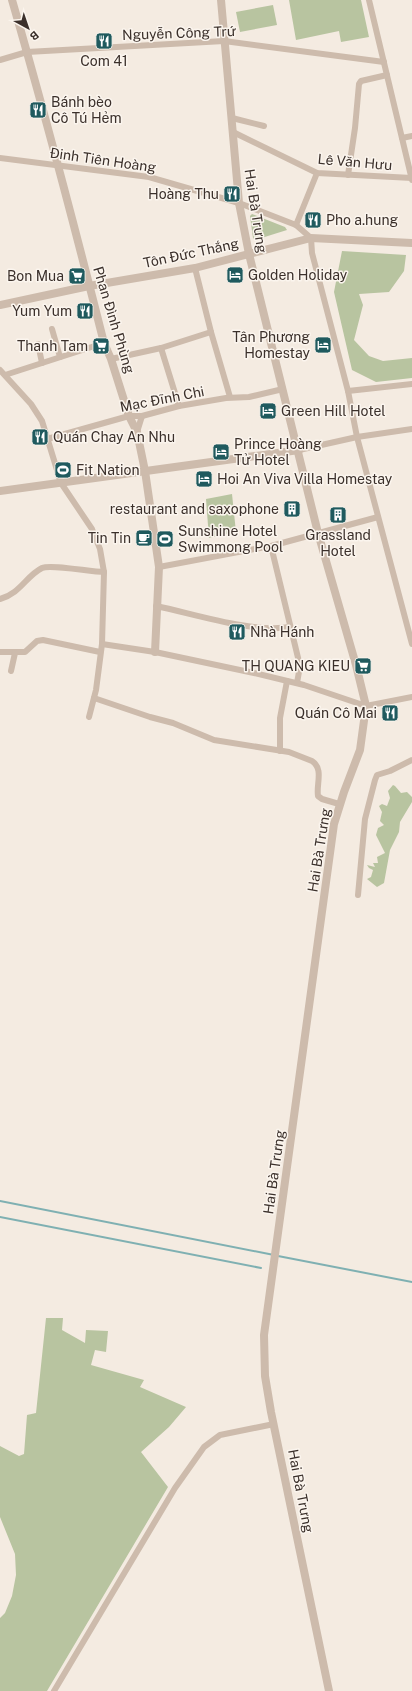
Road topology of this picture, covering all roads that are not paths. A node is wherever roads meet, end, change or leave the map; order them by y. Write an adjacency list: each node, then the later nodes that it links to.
1 (12, 0): 5 (street, Phan Đình Phùng)
2 (221, 0): 4 (street, Hai Bà Trưng)
3 (369, 0): 7 (street)
4 (224, 41): 5 (street, Nguyễn Công Trứ); 7 (street, Nguyễn Công Trứ); 9 (street, Hai Bà Trưng)
5 (27, 52): 6 (street, Nguyễn Công Trứ); 15 (street, Phan Đình Phùng)
6 (0, 60)
7 (384, 62): 8 (street)
8 (386, 75): 13 (street); 17 (street)
9 (232, 118): 10 (street); 11 (street, Hai Bà Trưng)
10 (264, 126)
11 (233, 132): 16 (street, Lê Văn Hưu); 19 (street, Hai Bà Trưng)
12 (412, 136): 13 (street)
13 (402, 138): 18 (street)
14 (0, 158): 15 (street, Đinh Tiên Hoàng)
15 (57, 166): 19 (street, Đinh Tiên Hoàng); 25 (street, Phan Đình Phùng)
16 (317, 173): 17 (street, Lê Văn Hưu); 20 (street)
17 (348, 175): 18 (street, Lê Văn Hưu)
18 (412, 179)
19 (239, 203): 20 (street, Đinh Tiên Hoàng); 23 (street, Hai Bà Trưng)
20 (296, 225): 21 (street, Đinh Tiên Hoàng)
21 (311, 238): 22 (street, Tôn Đức Thắng); 23 (street, Tôn Đức Thắng); 39 (street)
22 (412, 243)
23 (249, 254): 24 (street, Tôn Đức Thắng); 38 (street, Hai Bà Trưng)
24 (195, 268): 25 (street, Tôn Đức Thắng); 28 (street)
25 (89, 286): 26 (street, Tôn Đức Thắng); 29 (street, Phan Đình Phùng)
26 (0, 305)
27 (52, 329): 32 (street)
28 (210, 332): 31 (street); 40 (street)
29 (104, 343): 32 (street); 33 (street, Phan Đình Phùng)
30 (38, 344): 34 (street)
31 (161, 348): 33 (street); 41 (street)
32 (60, 357): 34 (street)
33 (111, 359): 42 (street, Phan Đình Phùng)
34 (42, 363): 36 (street)
35 (0, 370): 36 (street)
36 (5, 375): 47 (street)
37 (412, 384): 39 (street)
38 (283, 389): 40 (street, Mạc Đĩnh Chi); 48 (street, Hai Bà Trưng)
39 (348, 391): 46 (street)
40 (230, 397): 41 (street, Mạc Đĩnh Chi)
41 (179, 406): 43 (street, Mạc Đĩnh Chi)
42 (129, 416): 43 (street, Mạc Đĩnh Chi); 45 (street, Phan Đình Phùng); 47 (street, Mạc Đĩnh Chi)
43 (142, 416): 45 (street)
44 (412, 429): 46 (street)
45 (137, 432): 49 (street, Phan Đình Phùng)
46 (357, 437): 48 (street); 52 (street)
47 (47, 439): 50 (street)
48 (299, 450): 49 (street); 53 (street, Hai Bà Trưng)
49 (145, 471): 50 (street); 55 (street, Phan Đình Phùng)
50 (61, 483): 51 (street); 56 (street)
51 (0, 491)
52 (378, 517): 53 (street); 61 (street)
53 (318, 533): 54 (street); 71 (street, Hai Bà Trưng)
54 (271, 546): 55 (street); 59 (street)
55 (159, 567): 58 (street, Phan Đình Phùng)
56 (104, 572): 57 (street); 60 (street)
57 (0, 599)
58 (156, 606): 59 (street); 64 (street, Phan Đình Phùng)
59 (290, 627): 68 (street)
60 (102, 644): 63 (street); 64 (street)
61 (412, 644)
62 (0, 652): 65 (street)
63 (100, 652): 65 (street); 70 (street)
64 (155, 652): 67 (street)
65 (15, 653): 66 (street)
66 (12, 671)
67 (287, 681): 68 (street); 73 (street)
68 (297, 683): 71 (street)
69 (412, 697): 71 (street)
70 (94, 698): 72 (street); 73 (street)
71 (366, 706): 75 (street, Hai Bà Trưng)
72 (89, 717)
73 (280, 751): 75 (street)
74 (412, 760): 76 (street)
75 (340, 804): 77 (street, Hai Bà Trưng)
76 (358, 895)
77 (274, 1424): 78 (street); 79 (street, Hai Bà Trưng)
78 (54, 1691)
79 (329, 1691)

